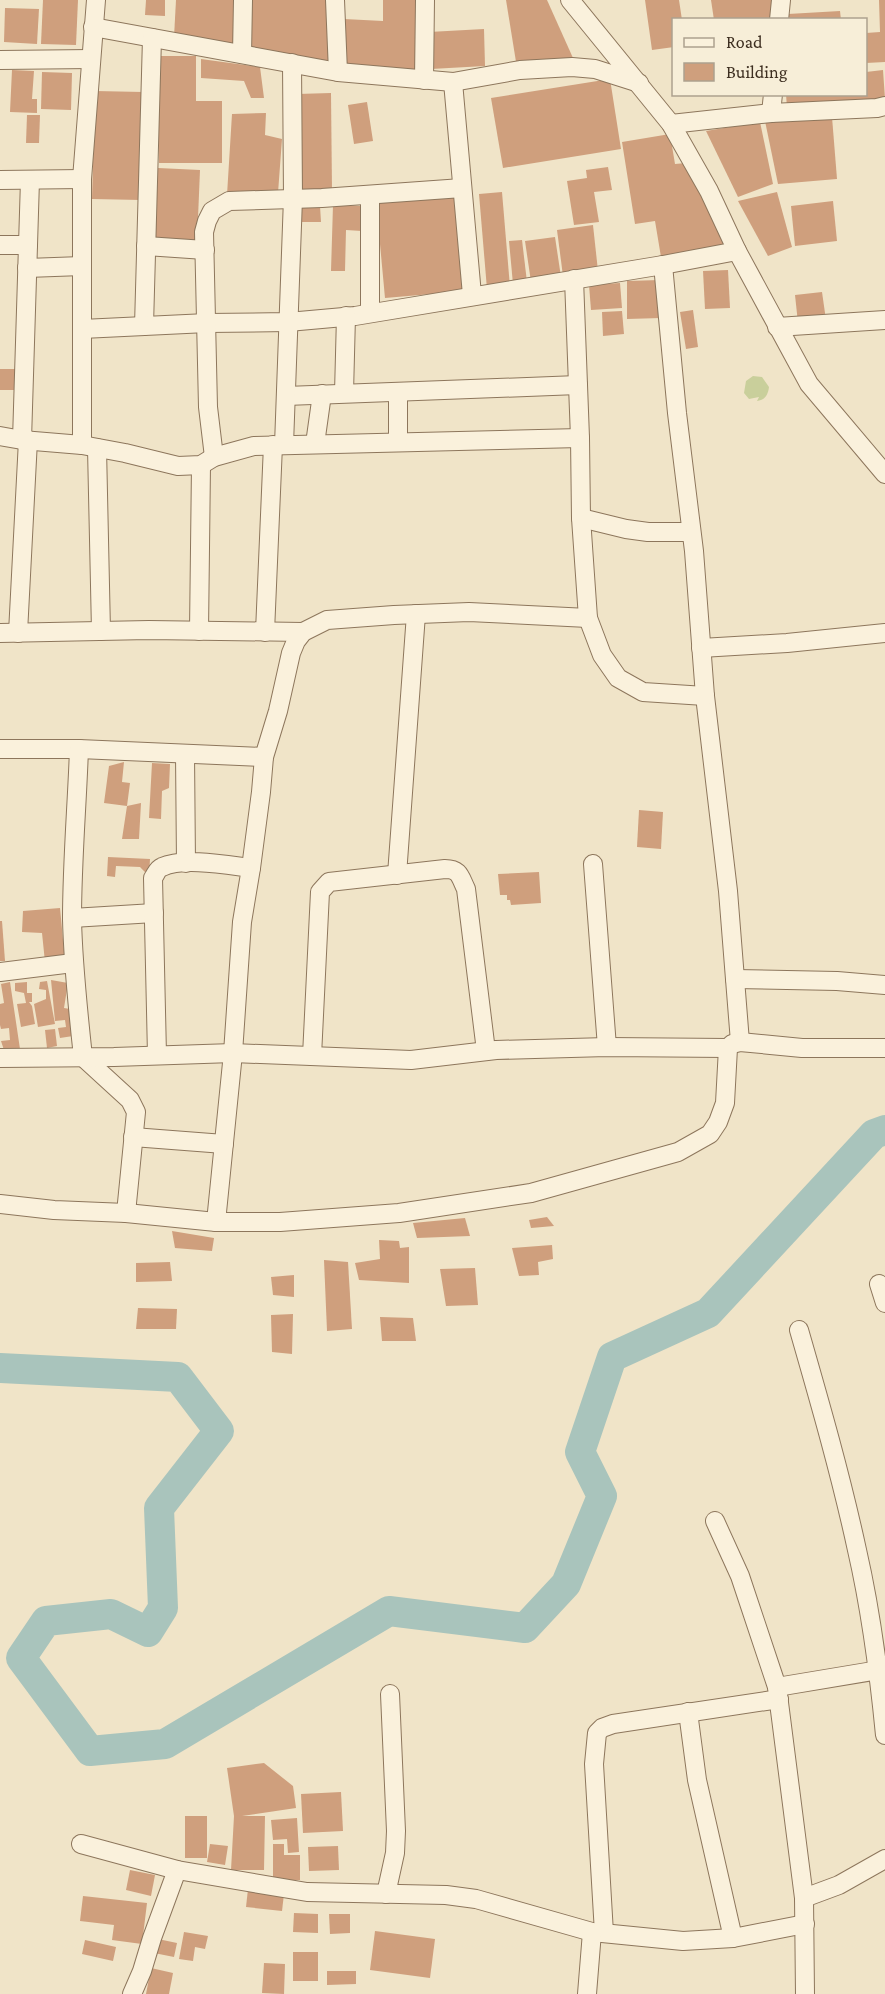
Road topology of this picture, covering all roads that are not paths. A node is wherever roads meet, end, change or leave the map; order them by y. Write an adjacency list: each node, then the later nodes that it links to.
1 (96, 0): 8 (street)
2 (243, 0): 10 (street)
3 (335, 0): 14 (street)
4 (425, 0): 15 (street)
5 (570, 0): 17 (street)
6 (781, 0): 7 (street)
7 (779, 18)
8 (93, 27): 9 (street); 11 (street)
9 (152, 38): 10 (street); 30 (street)
10 (242, 54): 13 (street)
11 (91, 59): 12 (street); 22 (street)
12 (0, 60)
13 (292, 63): 14 (street); 27 (street)
14 (338, 72): 15 (street)
15 (424, 80): 16 (street)
16 (453, 82): 17 (street); 25 (street)
17 (640, 84): 21 (street)
18 (773, 96): 20 (street)
19 (885, 106): 20 (street)
20 (771, 113): 21 (street)
21 (671, 124): 32 (street)
22 (82, 179): 24 (street); 33 (street)
23 (0, 180): 24 (street)
24 (30, 180): 29 (street)
25 (462, 188): 26 (street); 37 (street)
26 (370, 195): 27 (street); 38 (street)
27 (292, 198): 31 (street); 41 (street)
28 (0, 245): 29 (street)
29 (28, 245): 35 (street)
30 (146, 246): 31 (street); 43 (street)
31 (205, 250): 42 (street)
32 (737, 251): 34 (street); 44 (street)
33 (82, 266): 35 (street); 45 (street)
34 (663, 266): 36 (street); 61 (street)
35 (27, 268): 53 (street)
36 (574, 279): 37 (street); 46 (street)
37 (472, 295): 38 (street)
38 (370, 313): 39 (street)
39 (346, 316): 41 (street); 48 (street)
40 (885, 320): 44 (street)
41 (288, 322): 42 (street); 50 (street)
42 (207, 323): 43 (street); 58 (street)
43 (144, 326): 45 (street)
44 (777, 327): 59 (street)
45 (82, 329): 57 (street)
46 (578, 385): 47 (street); 52 (street)
47 (398, 392): 48 (street); 54 (street)
48 (344, 393): 49 (street)
49 (322, 394): 50 (street); 55 (street)
50 (286, 396): 56 (street)
51 (0, 436): 53 (street)
52 (580, 438): 54 (street); 60 (street)
53 (25, 440): 57 (street); 68 (street)
54 (398, 442): 55 (street)
55 (315, 444): 56 (street)
56 (279, 445): 58 (street); 66 (street)
57 (90, 446): 58 (street); 65 (street)
58 (208, 461): 64 (street)
59 (885, 474)
60 (581, 518): 61 (street); 63 (street)
61 (691, 532): 70 (street)
62 (416, 614): 63 (street); 67 (street); 79 (street)
63 (588, 618): 71 (street)
64 (199, 630): 65 (street); 66 (street)
65 (101, 631): 68 (street)
66 (265, 632): 67 (street)
67 (303, 632): 75 (street)
68 (9, 633)
69 (885, 633): 70 (street)
70 (701, 648): 71 (street)
71 (705, 696): 84 (street)
72 (0, 749): 73 (street)
73 (79, 749): 74 (street); 81 (street)
74 (185, 754): 75 (street); 76 (street)
75 (264, 756): 78 (street)
76 (186, 863): 78 (street); 80 (street)
77 (593, 864): 87 (street)
78 (250, 868): 90 (street)
79 (397, 874): 89 (street); 92 (street)
80 (154, 913): 81 (street); 91 (street)
81 (72, 918): 82 (street)
82 (73, 963): 83 (street); 93 (street)
83 (0, 972)
84 (735, 979): 85 (street); 86 (street)
85 (885, 985)
86 (734, 1045): 87 (street); 88 (street); 99 (street)
87 (607, 1047): 89 (street)
88 (885, 1048)
89 (486, 1051): 92 (street)
90 (233, 1053): 91 (street); 92 (street); 96 (street)
91 (157, 1055): 93 (street)
92 (312, 1056)
93 (83, 1057): 94 (street); 95 (street)
94 (0, 1058)
95 (133, 1137): 96 (street); 98 (street)
96 (224, 1144): 99 (street)
97 (0, 1204): 98 (street)
98 (126, 1213): 99 (street)
99 (216, 1222)
100 (879, 1284): 101 (street)
101 (885, 1303)
102 (799, 1329): 104 (street)
103 (716, 1521): 105 (street)
104 (882, 1669): 105 (street); 108 (street)
105 (778, 1693): 107 (street); 113 (street)
106 (390, 1694): 112 (street)
107 (688, 1712): 115 (street); 116 (street)
108 (885, 1735)
109 (81, 1844): 111 (street)
110 (885, 1858): 113 (street)
111 (177, 1870): 112 (street); 117 (street)
112 (386, 1894): 115 (street)
113 (804, 1898): 114 (street)
114 (804, 1924): 116 (street); 119 (street)
115 (598, 1932): 116 (street); 118 (street)
116 (733, 1938)
117 (132, 1994)
118 (587, 1994)
119 (805, 1994)

